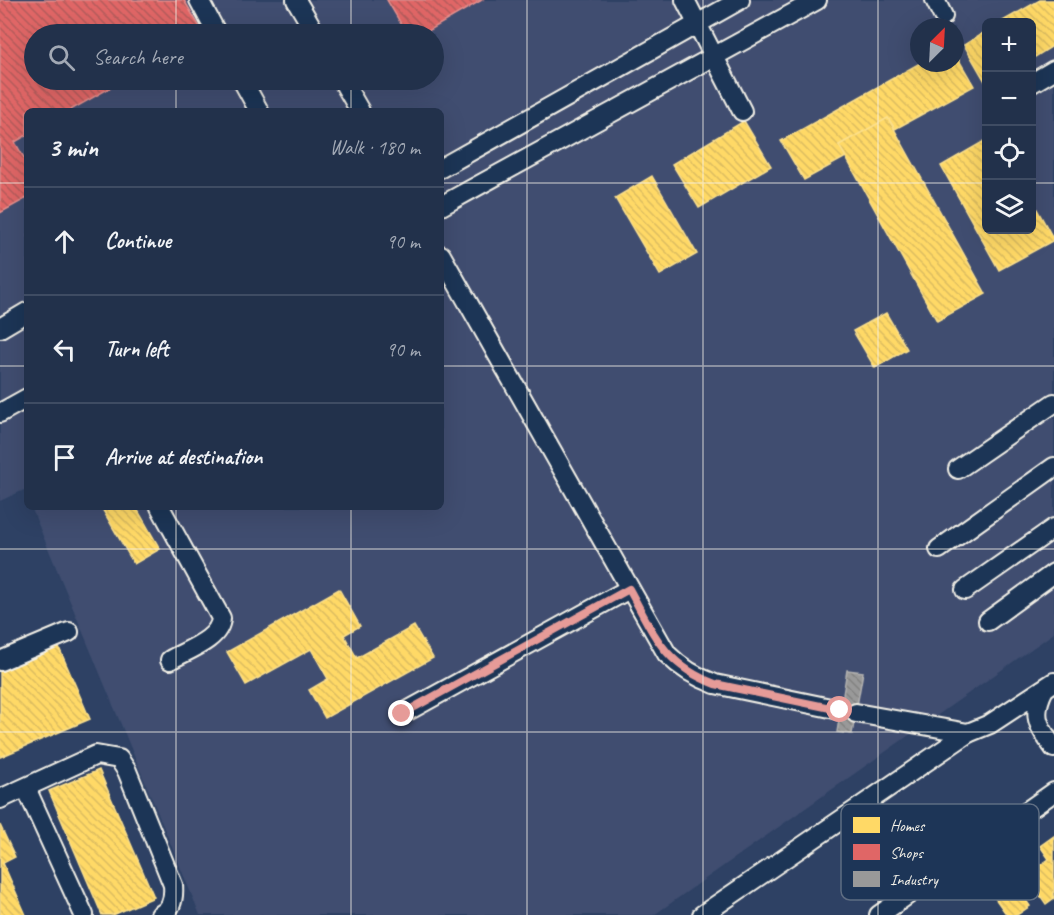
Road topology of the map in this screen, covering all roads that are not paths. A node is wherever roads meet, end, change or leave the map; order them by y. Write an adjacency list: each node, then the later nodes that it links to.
1 (199, 0): 7 (street)
2 (296, 0): 8 (street)
3 (685, 0): 6 (street)
4 (740, 0): 6 (street)
5 (817, 0): 9 (street)
6 (698, 23): 9 (street); 17 (street)
7 (212, 24)
8 (310, 24)
9 (714, 55): 16 (street); 18 (street)
10 (1054, 70): 11 (street)
11 (1036, 81)
12 (247, 90): 14 (street)
13 (348, 90): 15 (street)
14 (257, 108)
15 (358, 108)
16 (742, 111)
17 (444, 166)
18 (444, 204)
19 (444, 260): 31 (street)
20 (24, 314): 21 (street)
21 (0, 328)
22 (24, 400): 24 (street)
23 (1054, 403): 26 (street)
24 (0, 413)
25 (1054, 466): 29 (street)
26 (958, 469)
27 (162, 510): 35 (street)
28 (1054, 528): 32 (street)
29 (939, 549)
30 (1054, 573): 33 (street)
31 (629, 589): 38 (street); 39 (street)
32 (965, 590)
33 (988, 621)
34 (69, 632): 36 (street)
35 (170, 660)
36 (0, 661)
37 (1049, 686): 39 (street); 40 (street)
38 (402, 714)
39 (968, 733): 44 (street)
40 (1054, 748)
41 (26, 788): 43 (street); 48 (street); 49 (street)
42 (1054, 792): 45 (street)
43 (0, 799)
44 (864, 804)
45 (1037, 804)
46 (841, 820): 50 (street)
47 (900, 900): 51 (street)
48 (84, 915)
49 (160, 915)
50 (702, 915)
51 (879, 915)

